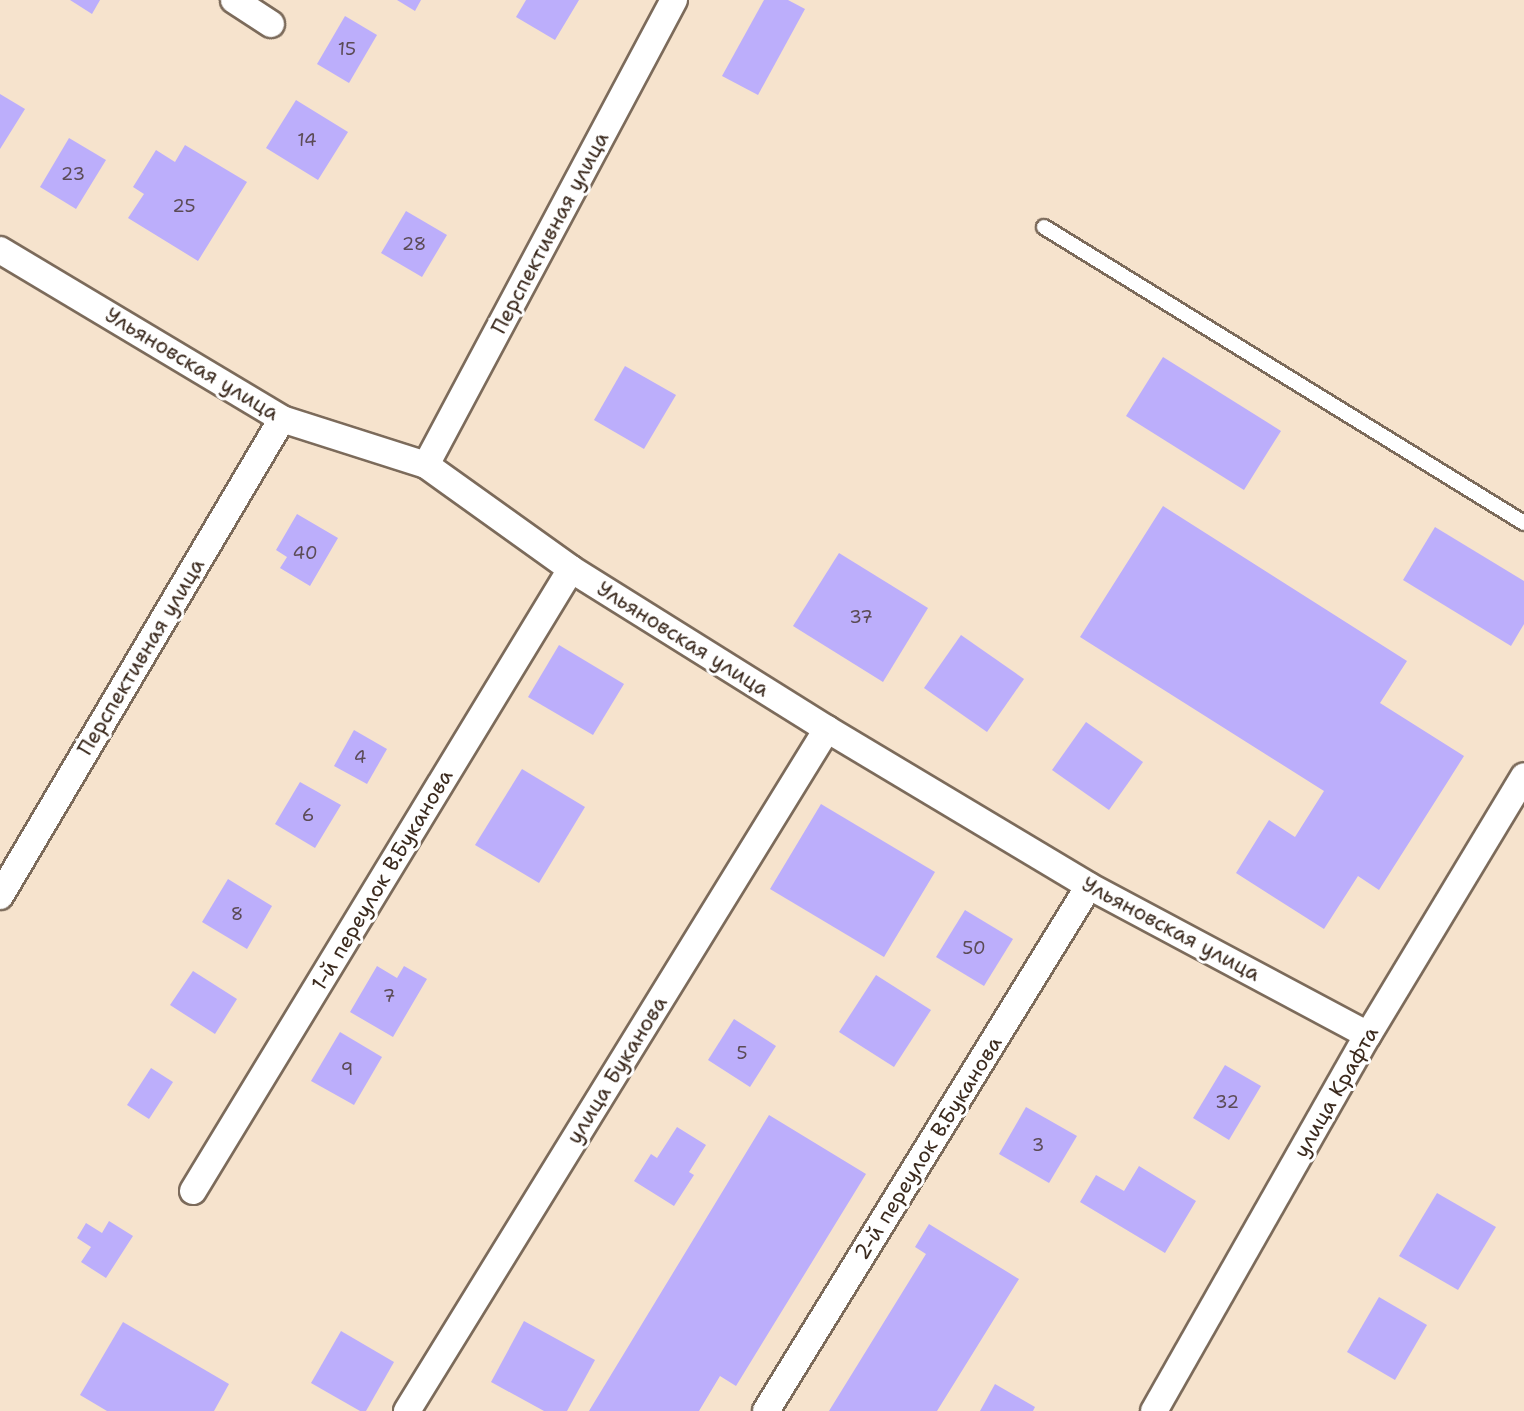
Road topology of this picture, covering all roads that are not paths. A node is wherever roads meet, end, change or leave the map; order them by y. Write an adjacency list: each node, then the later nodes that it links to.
1 (234, 0): 3 (street)
2 (674, 0): 7 (street, Перспективная улица)
3 (271, 24)
4 (1044, 227): 8 (lane)
5 (0, 250): 6 (street, Ульяновская улица)
6 (282, 419): 7 (street, Ульяновская улица); 13 (street, Перспективная улица)
7 (426, 466): 9 (street, Ульяновская улица)
8 (1524, 523)
9 (571, 569): 10 (street, Ульяновская улица); 15 (street, 1-й переулок В.Буканова)
10 (827, 729): 12 (street, Ульяновская улица); 16 (street, улица Буканова)
11 (1524, 776): 14 (street, улица Крафта)
12 (1089, 886): 14 (street, Ульяновская улица); 17 (street, 2-й переулок В.Буканова)
13 (0, 896)
14 (1368, 1035): 18 (street, улица Крафта)
15 (193, 1191)
16 (407, 1411)
17 (766, 1411)
18 (1154, 1411)

